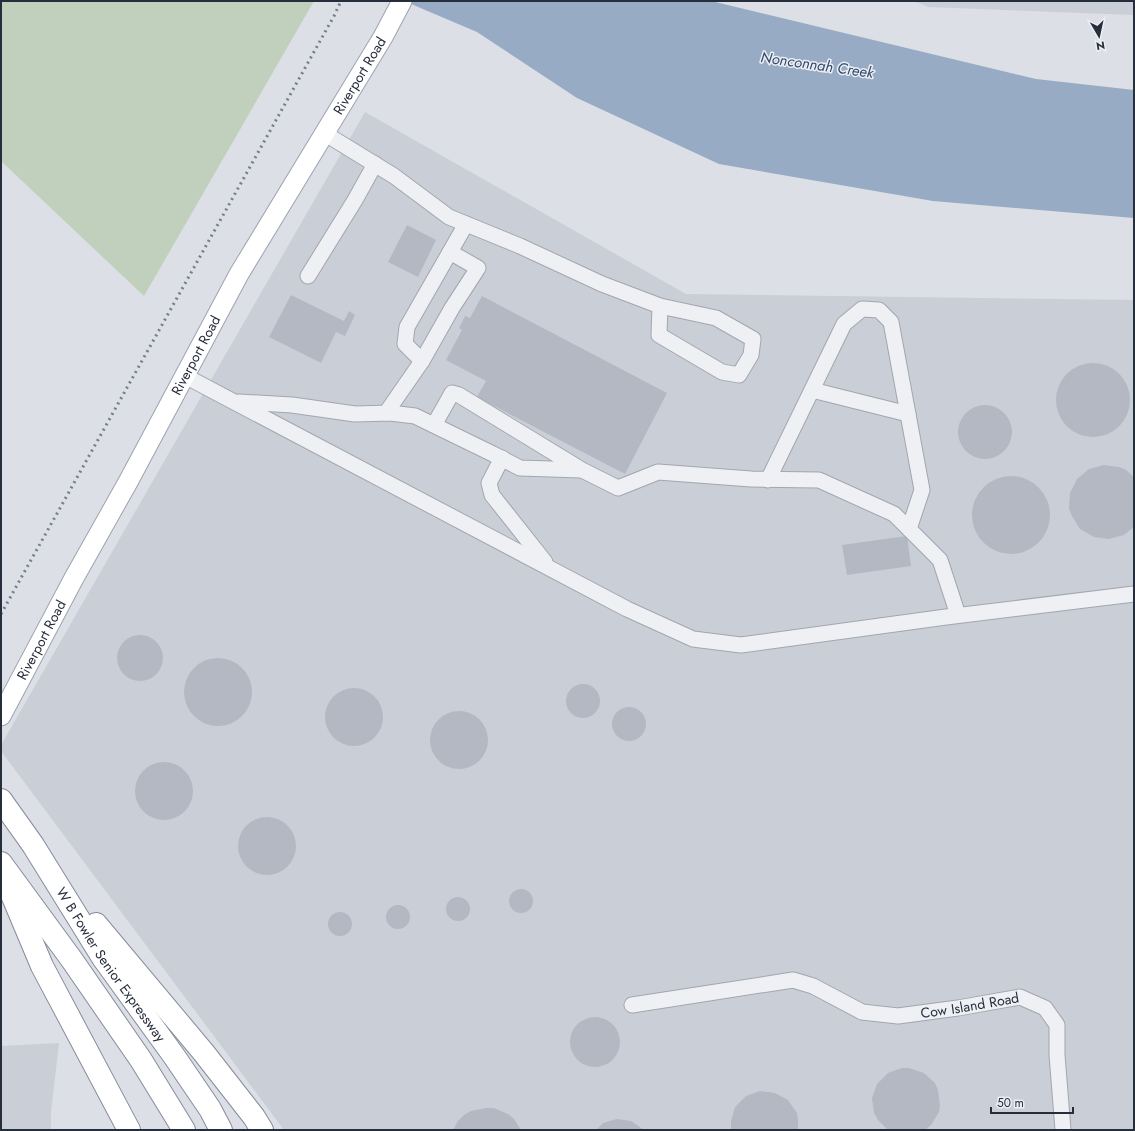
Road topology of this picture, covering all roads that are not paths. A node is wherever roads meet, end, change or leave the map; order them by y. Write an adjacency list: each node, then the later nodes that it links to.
1 (402, 1): 2 (main road, Riverport Road)
2 (324, 134): 3 (street); 9 (main road, Riverport Road)
3 (375, 164): 4 (street); 6 (street)
4 (466, 224): 5 (street); 7 (street)
5 (450, 252): 8 (street); 8 (street)
6 (308, 276)
7 (660, 306): 7 (street)
8 (422, 361): 12 (street)
9 (185, 376): 11 (street); 22 (main road, Riverport Road)
10 (812, 390): 13 (street); 13 (street); 17 (street)
11 (234, 402): 12 (street); 19 (street)
12 (386, 413): 14 (street)
13 (908, 414): 18 (street)
14 (434, 425): 15 (street); 16 (street)
15 (502, 458): 16 (street); 19 (street)
16 (582, 470): 17 (street)
17 (768, 480): 18 (street)
18 (909, 529): 21 (street)
19 (549, 568): 21 (street)
20 (1134, 594): 21 (street)
21 (958, 615)
22 (1, 716)
23 (5, 806): 26 (highway, W B Fowler Senior Expressway)
24 (1, 863): 29 (highway)
25 (1, 869): 28 (highway)
26 (113, 957): 30 (highway, W B Fowler Senior Expressway); 31 (highway)
27 (632, 1004): 32 (street, Cow Island Road)
28 (129, 1130)
29 (184, 1130)
30 (221, 1130)
31 (262, 1130)
32 (1063, 1130)

